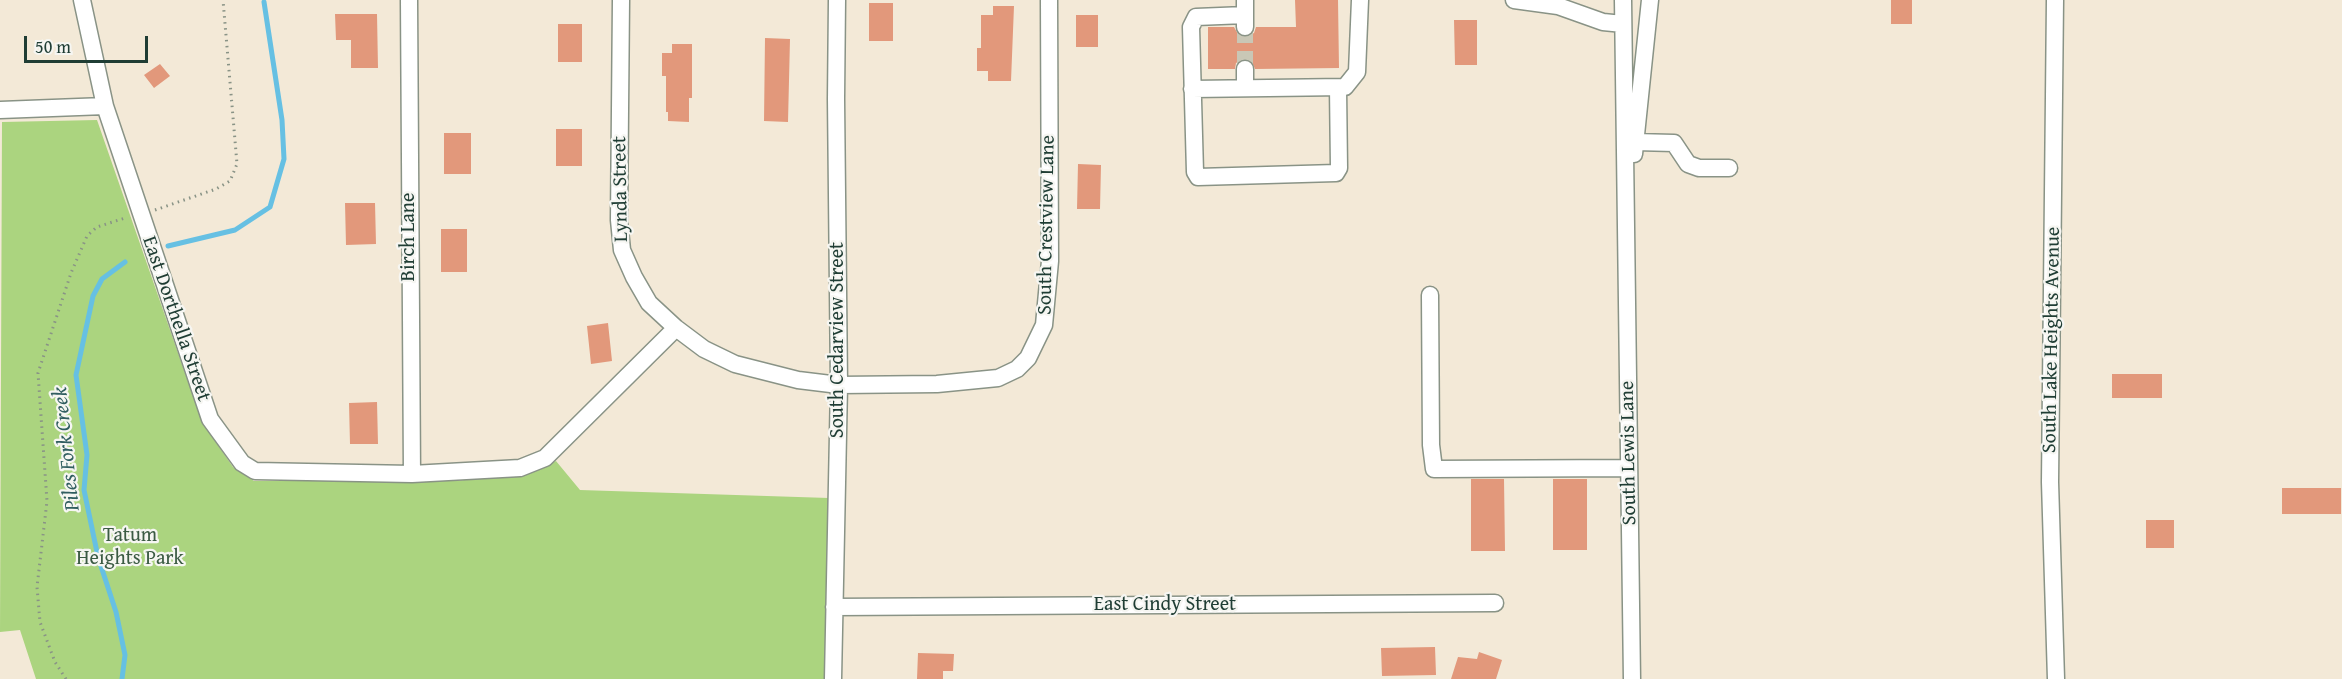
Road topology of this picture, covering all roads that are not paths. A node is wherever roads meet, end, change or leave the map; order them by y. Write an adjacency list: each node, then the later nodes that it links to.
1 (82, 0): 17 (street, East Dorthella Street)
2 (409, 0): 26 (street, Birch Lane)
3 (621, 0): 23 (street, Lynda Street)
4 (837, 0): 24 (street, South Cedarview Street)
5 (1049, 0): 24 (street, South Crestview Lane)
6 (1360, 0): 15 (street)
7 (1514, 0): 12 (street)
8 (1623, 0): 12 (street, South Lewis Lane)
9 (1650, 0): 19 (street, South Lewis Lane)
10 (2055, 0): 31 (street, South Lake Heights Avenue)
11 (1245, 14): 16 (street)
12 (1623, 24): 21 (street, South Lewis Lane)
13 (1245, 69): 14 (street)
14 (1245, 88): 15 (street); 16 (street)
15 (1338, 88): 16 (street)
16 (1192, 89)
17 (105, 106): 18 (street); 26 (street, East Dorthella Street)
18 (0, 110)
19 (1635, 142): 20 (street); 21 (street, South Lewis Lane)
20 (1729, 168)
21 (1626, 226): 25 (street, South Lewis Lane)
22 (1430, 295): 25 (street)
23 (675, 328): 24 (street, Lynda Street); 26 (street, East Dorthella Street)
24 (839, 385): 28 (street, South Cedarview Street)
25 (1629, 468): 30 (street, South Lewis Lane)
26 (412, 474)
27 (1495, 603): 28 (street, East Cindy Street)
28 (834, 607): 29 (street, South Cedarview Street)
29 (833, 679)
30 (1632, 679)
31 (2056, 679)

